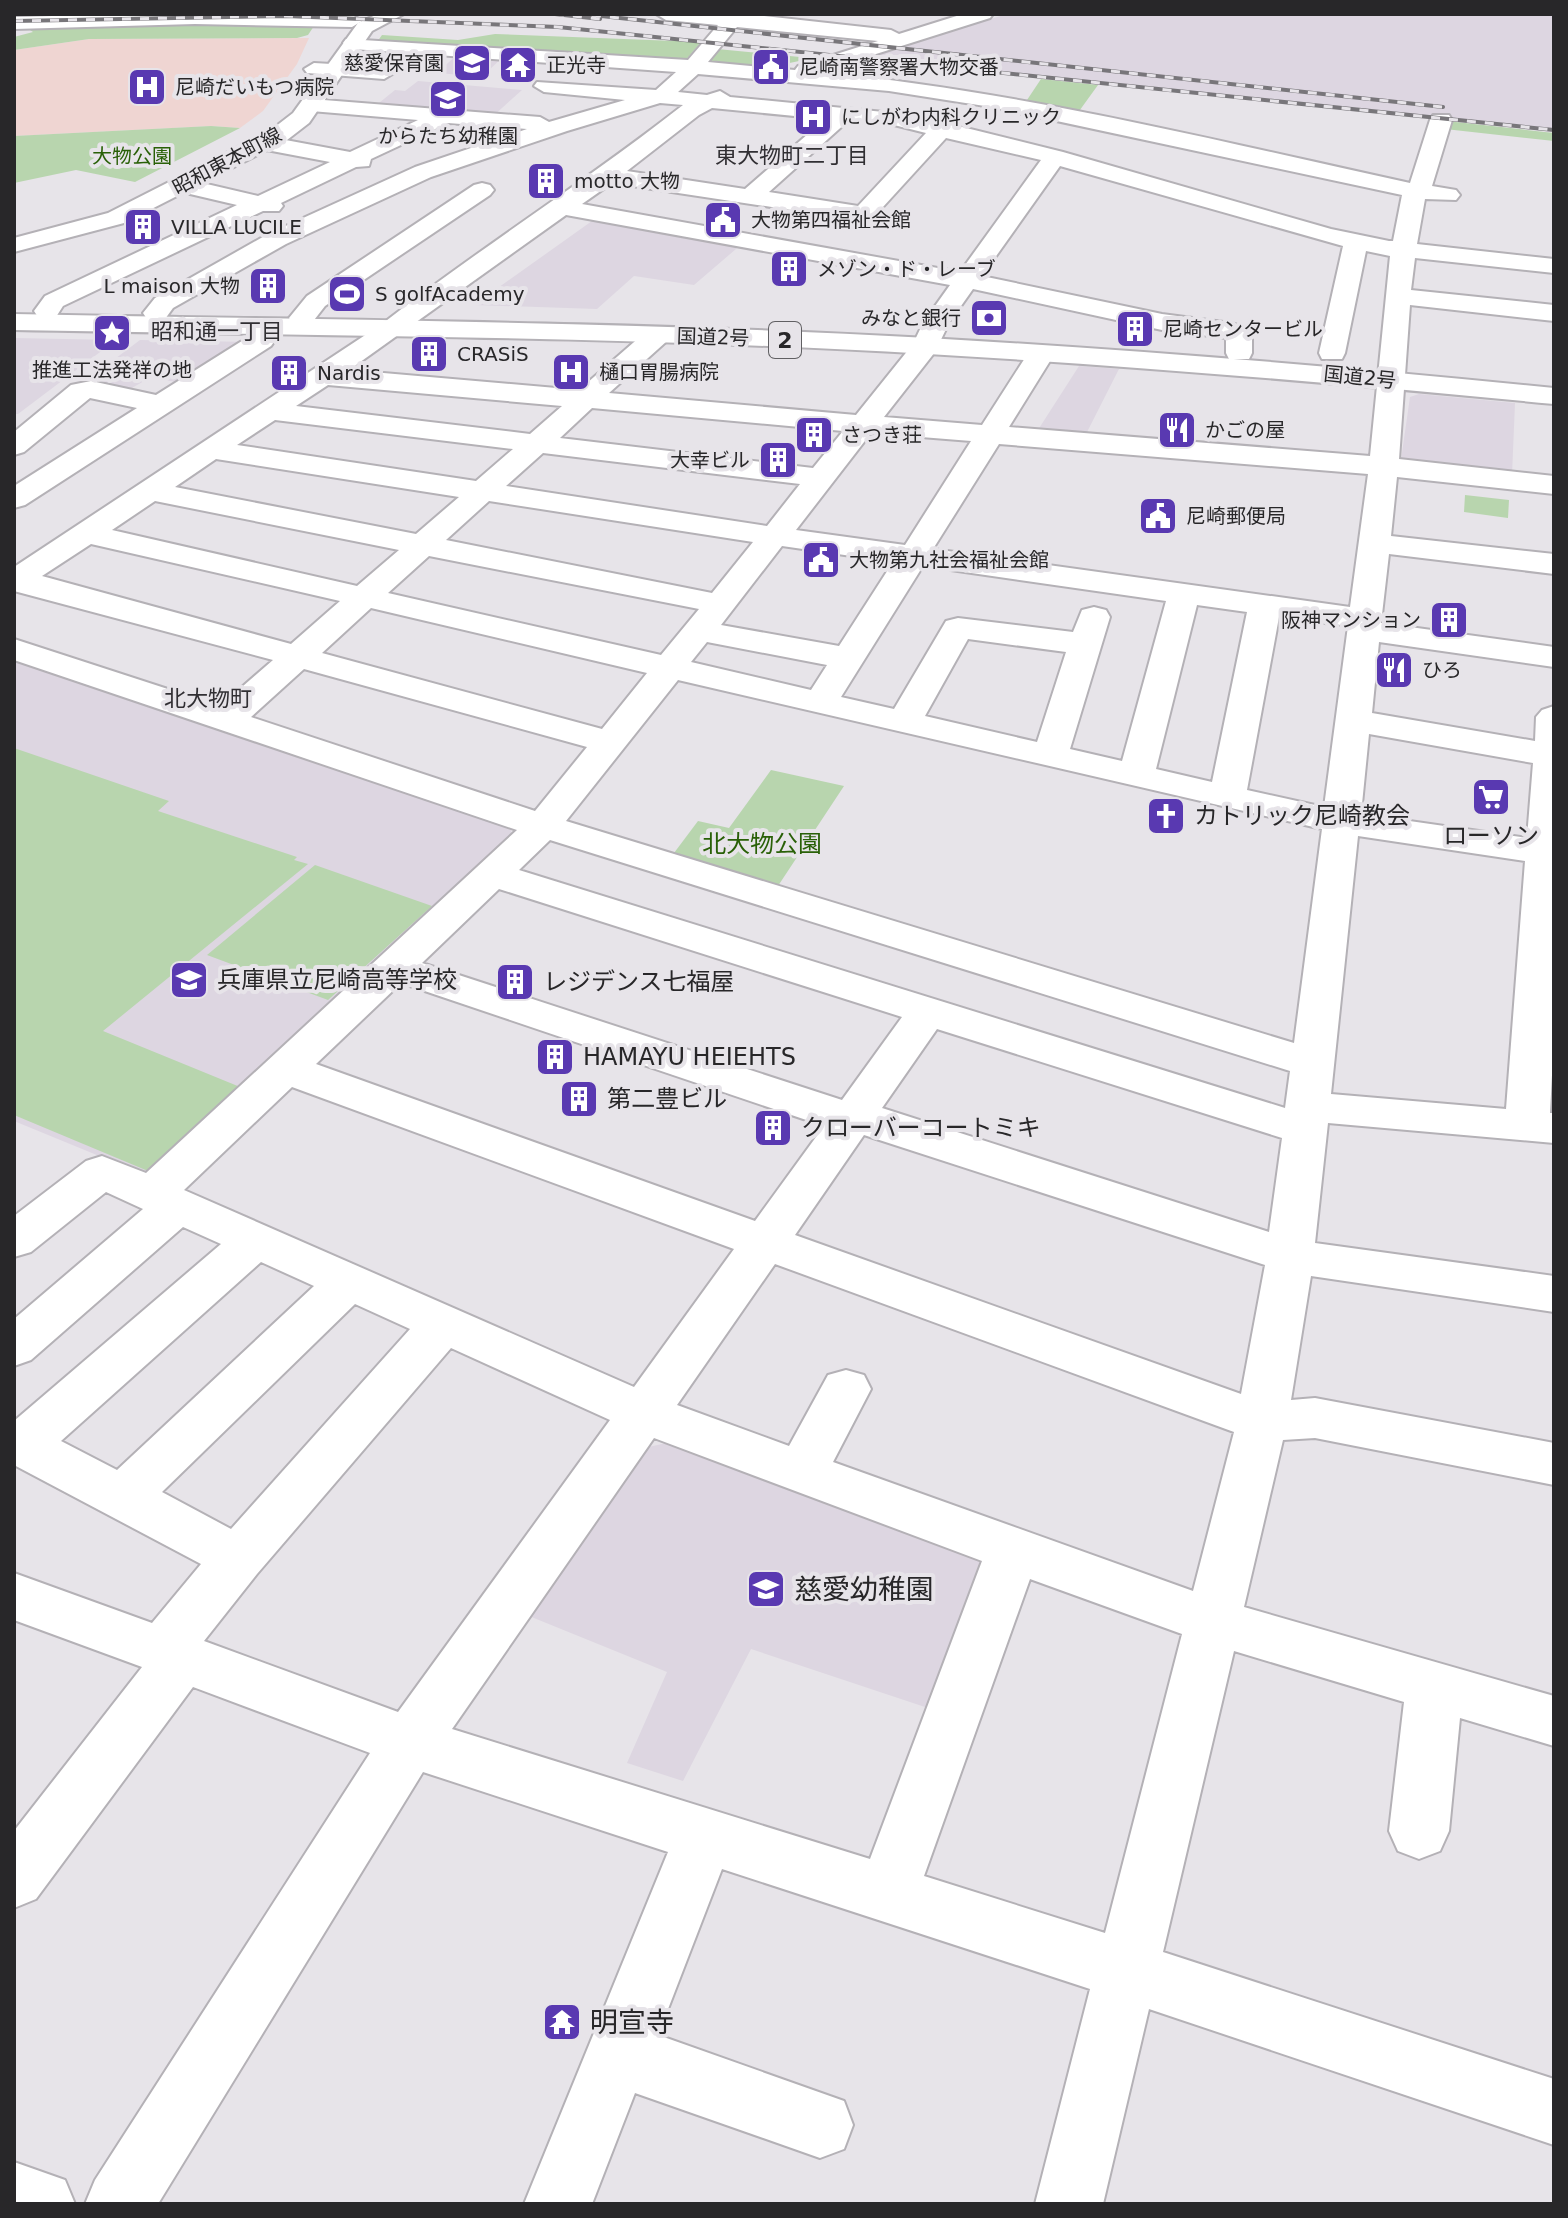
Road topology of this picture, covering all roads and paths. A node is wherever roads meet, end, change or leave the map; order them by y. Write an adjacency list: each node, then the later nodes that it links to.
1 (394, 14): 7 (main road, 昭和東本町線)
2 (666, 14): 5 (main road)
3 (919, 14): 8 (main road)
4 (983, 14): 9 (main road)
5 (735, 17): 8 (main road); 10 (main road)
6 (14, 23): 7 (main road)
7 (359, 26): 10 (main road); 11 (main road, 昭和東本町線)
8 (864, 33): 9 (main road)
9 (903, 38): 13 (main road)
10 (693, 67): 13 (main road); 15 (main road)
11 (325, 70): 12 (main road); 17 (main road, 昭和東本町線); 38 (main road, 昭和東本町線)
12 (403, 75)
13 (788, 76): 16 (main road); 30 (main road)
14 (525, 85): 15 (main road)
15 (669, 97): 16 (main road); 21 (main road); 28 (main road)
16 (709, 101): 18 (main road); 27 (main road)
17 (311, 105): 19 (main road); 23 (main road, 昭和東本町線)
18 (844, 113): 22 (main road); 32 (main road)
19 (445, 116): 21 (main road); 25 (main road)
20 (1441, 120): 30 (main road)
21 (559, 126): 26 (main road)
22 (942, 129): 24 (main road); 32 (main road)
23 (264, 143): 25 (main road); 29 (main road, 昭和東本町線)
24 (1055, 157): 40 (main road); 52 (main road)
25 (354, 159): 26 (main road); 34 (main road)
26 (423, 172): 36 (main road)
27 (608, 175): 32 (main road); 35 (main road)
28 (451, 182): 37 (main road); 39 (main road)
29 (181, 185): 34 (main road); 42 (main road, 昭和東本町線)
30 (1415, 191): 31 (main road); 43 (main road)
31 (1448, 195)
32 (750, 197)
33 (527, 201): 35 (main road)
34 (260, 203): 36 (main road); 49 (main road)
35 (560, 208): 45 (main road); 52 (main road)
36 (318, 218): 37 (main road); 50 (main road)
37 (359, 230): 39 (main road); 53 (main road)
38 (14, 234)
39 (410, 239): 41 (main road); 54 (main road)
40 (1356, 242): 43 (main road); 61 (main road)
41 (438, 244)
42 (14, 245)
43 (1403, 247): 46 (main road); 47 (main road)
44 (466, 249): 45 (main road)
45 (494, 254): 56 (main road)
46 (1554, 266)
47 (1400, 296): 51 (main road); 62 (main road)
48 (14, 311): 49 (main road, 国道2号 / 2)
49 (47, 311): 50 (main road, 国道2号 / 2)
50 (156, 313): 53 (main road, 国道2号 / 2)
51 (1554, 313)
52 (938, 314): 56 (main road, 国道2号 / 2); 58 (main road, 国道2号 / 2); 59 (main road, 国道2号 / 2); 60 (main road, 国道2号 / 2); 60 (main road); 69 (main road)
53 (200, 315): 54 (main road, 国道2号 / 2)
54 (302, 318): 56 (main road, 国道2号 / 2)
55 (14, 322): 57 (main road, 国道2号 / 2)
56 (399, 324): 57 (main road, 国道2号 / 2); 58 (main road, 国道2号 / 2); 63 (main road)
57 (270, 329): 67 (main road)
58 (658, 335): 66 (main road)
59 (1042, 353): 62 (main road, 国道2号 / 2); 70 (main road)
60 (1239, 353): 62 (main road, 国道2号 / 2)
61 (1332, 353)
62 (1392, 374): 64 (main road, 国道2号 / 2); 65 (main road, 国道2号 / 2); 75 (main road)
63 (324, 376): 66 (main road); 68 (main road)
64 (1554, 382)
65 (1554, 396)
66 (584, 400): 69 (main road); 72 (main road)
67 (162, 404): 68 (main road); 71 (main road); 73 (main road)
68 (263, 416): 72 (main road); 74 (main road)
69 (862, 424): 70 (main road); 77 (main road)
70 (991, 435): 75 (main road); 88 (main road)
71 (102, 442): 76 (main road); 81 (main road)
72 (537, 444): 77 (main road); 80 (main road)
73 (14, 446)
74 (212, 450): 76 (main road); 80 (main road)
75 (1381, 466): 78 (main road); 85 (main road)
76 (185, 468): 79 (main road)
77 (820, 478): 83 (main road)
78 (1554, 485)
79 (150, 491): 82 (main road); 86 (main road)
80 (484, 492): 83 (main road); 86 (main road)
81 (14, 499)
82 (86, 533): 87 (main road); 93 (main road)
83 (774, 536): 88 (main road); 94 (main road)
84 (14, 543): 87 (main road)
85 (1373, 543): 89 (main road); 96 (main road)
86 (423, 545): 93 (main road); 94 (main road)
87 (55, 553): 90 (main road)
88 (915, 555): 91 (main road); 102 (main road)
89 (1554, 564)
90 (15, 580): 100 (main road)
91 (1104, 583): 92 (main road); 98 (main road)
92 (1184, 594): 95 (main road); 112 (main road)
93 (363, 599): 100 (main road); 103 (main road)
94 (721, 604): 97 (main road)
95 (1265, 605): 96 (main road); 113 (main road)
96 (1363, 624): 101 (main road); 107 (main road)
97 (700, 631): 102 (main road); 103 (main road)
98 (1085, 644): 108 (main road); 111 (main road)
99 (14, 649): 106 (main road)
100 (298, 656): 106 (main road); 109 (main road)
101 (1554, 657)
102 (847, 658): 104 (main road)
103 (669, 670): 104 (main road); 109 (main road)
104 (820, 703): 108 (main road)
105 (1554, 717): 110 (main road)
106 (226, 720): 115 (main road)
107 (1352, 720): 110 (main road); 114 (main road)
108 (904, 722): 111 (main road)
109 (609, 742): 115 (main road)
110 (1550, 755): 116 (main road)
111 (1050, 756): 112 (main road)
112 (1136, 776): 113 (main road)
113 (1227, 797): 114 (main road)
114 (1339, 822): 116 (main road); 121 (main road)
115 (543, 826): 117 (main road); 121 (main road)
116 (1544, 852): 123 (main road)
117 (491, 874): 118 (main road); 119 (main road)
118 (394, 967): 120 (main road); 122 (main road)
119 (927, 1013): 121 (main road); 122 (main road)
120 (286, 1069): 124 (main road); 127 (main road)
121 (1308, 1100): 123 (main road); 128 (main road)
122 (851, 1119): 127 (main road); 128 (main road)
123 (1541, 1127)
124 (165, 1199): 125 (main road); 126 (main road); 132 (main road)
125 (257, 1239): 129 (main road); 136 (main road)
126 (14, 1240)
127 (764, 1244): 134 (main road); 135 (main road)
128 (1290, 1256): 130 (main road); 135 (main road)
129 (350, 1280): 131 (main road); 139 (main road)
130 (1554, 1294)
131 (444, 1323): 134 (main road); 141 (main road)
132 (14, 1347)
133 (846, 1389): 138 (main road)
134 (644, 1413): 138 (main road); 147 (main road)
135 (1262, 1422): 137 (main road); 143 (main road)
136 (18, 1443): 139 (main road)
137 (1554, 1464)
138 (801, 1472): 140 (main road)
139 (123, 1497): 141 (main road)
140 (1013, 1550): 143 (main road); 151 (main road)
141 (238, 1558): 144 (main road)
142 (14, 1596): 144 (main road)
143 (1215, 1622): 145 (main road); 152 (main road)
144 (173, 1653): 147 (main road); 150 (main road)
145 (1434, 1687): 146 (main road); 148 (main road)
146 (1554, 1721)
147 (410, 1742): 149 (main road); 158 (main road)
148 (1419, 1831)
149 (704, 1837): 151 (main road); 153 (main road)
150 (14, 1879)
151 (887, 1895): 152 (main road)
152 (1128, 1971): 154 (main road); 160 (main road)
153 (618, 2054): 155 (main road); 159 (main road)
154 (1554, 2112)
155 (820, 2125)
156 (14, 2196): 157 (main road)
157 (41, 2204)
158 (119, 2204)
159 (558, 2204)
160 (1069, 2204)

